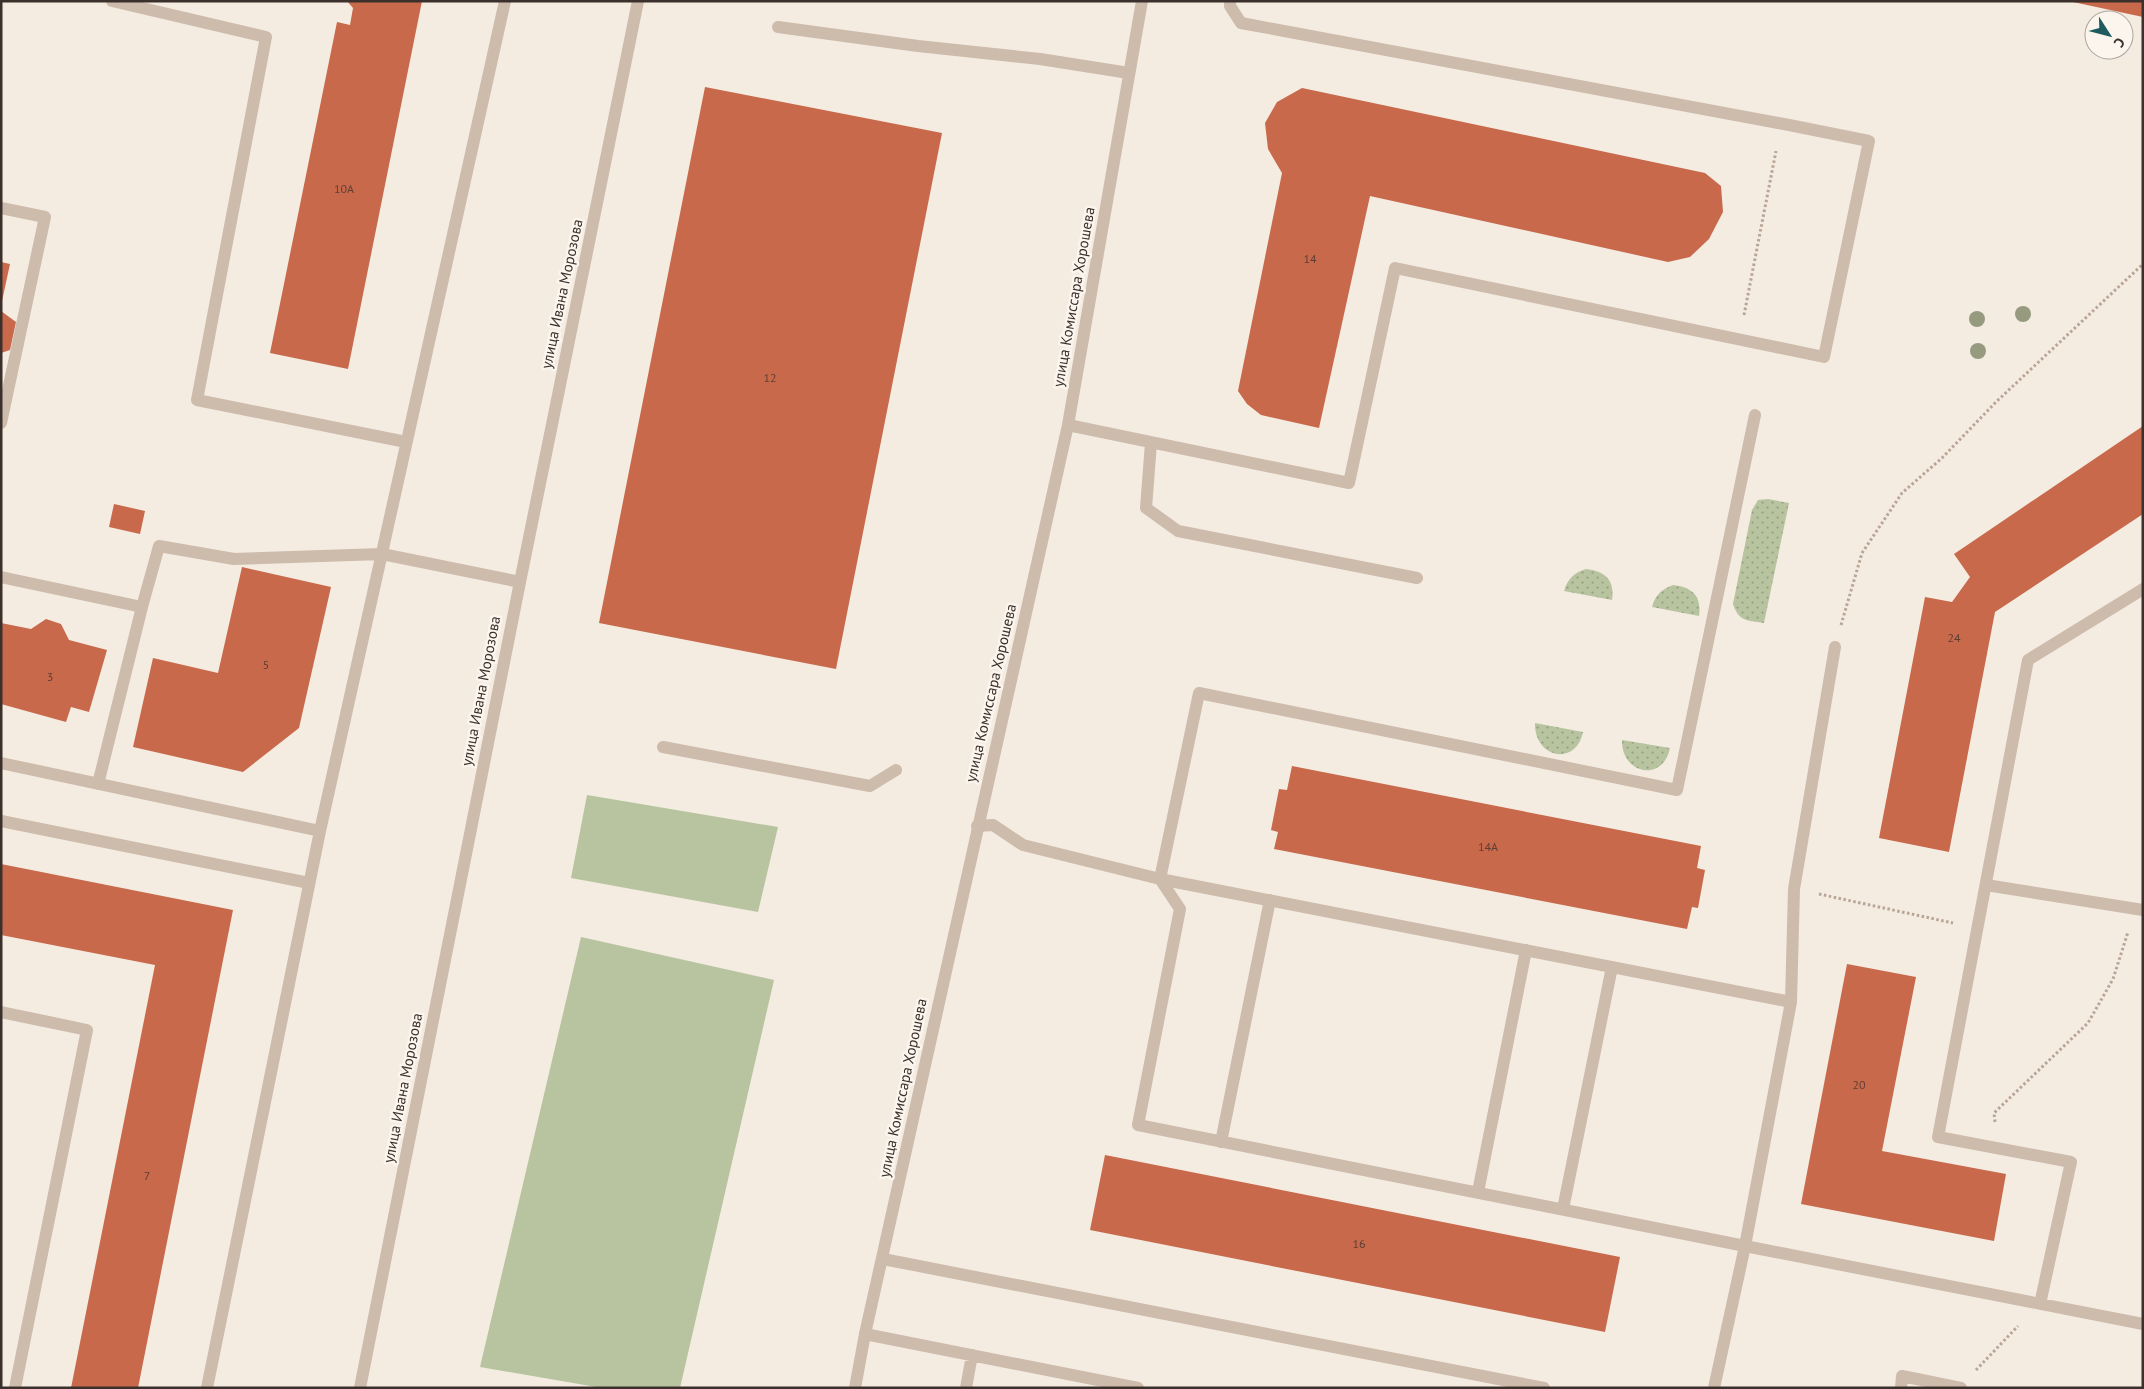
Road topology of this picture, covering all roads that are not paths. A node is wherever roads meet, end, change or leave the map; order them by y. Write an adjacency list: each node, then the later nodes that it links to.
1 (112, 1): 12 (street)
2 (505, 1): 12 (street)
3 (638, 1): 17 (street, улица Ивана Морозова)
4 (1142, 1): 7 (street, улица Комиссара Хорошева)
5 (1230, 1): 13 (street)
6 (778, 27): 7 (street)
7 (1129, 73): 11 (street, улица Комиссара Хорошева)
8 (1, 208): 10 (street)
9 (1754, 415): 28 (street)
10 (1, 423)
11 (1068, 426): 13 (street); 26 (street, улица Комиссара Хорошева)
12 (406, 442): 14 (street)
13 (1151, 442): 16 (street)
14 (382, 554): 17 (street); 19 (street); 27 (street)
15 (1, 577): 19 (street)
16 (1417, 578)
17 (520, 582): 48 (street, улица Ивана Морозова)
18 (2143, 589): 30 (street)
19 (142, 606): 24 (street)
20 (1835, 647): 35 (street)
21 (663, 748): 23 (street)
22 (1, 763): 24 (street)
23 (896, 770)
24 (98, 784): 27 (street)
25 (1, 821): 29 (street)
26 (977, 826): 28 (street); 41 (street, улица Комиссара Хорошева)
27 (320, 831): 29 (street)
28 (1160, 879): 31 (street); 37 (street)
29 (309, 883): 47 (street)
30 (1986, 885): 32 (street); 42 (street)
31 (1270, 900): 33 (street); 37 (street)
32 (2139, 910)
33 (1526, 950): 34 (street); 38 (street)
34 (1612, 967): 35 (street); 39 (street)
35 (1791, 1002): 40 (street)
36 (1, 1012): 46 (street)
37 (1221, 1142): 38 (street)
38 (1478, 1192): 39 (street)
39 (1563, 1209): 40 (street)
40 (1745, 1246): 42 (street); 53 (street)
41 (882, 1259): 44 (street, улица Комиссара Хорошева); 52 (street)
42 (2040, 1304): 43 (street)
43 (2143, 1324)
44 (864, 1334): 45 (street); 49 (street, улица Комиссара Хорошева)
45 (972, 1356): 50 (street); 51 (street)
46 (16, 1388)
47 (207, 1388)
48 (360, 1388)
49 (854, 1388)
50 (966, 1388)
51 (1138, 1388)
52 (1544, 1388)
53 (1714, 1388)
54 (1901, 1388): 55 (street)
55 (1960, 1388)

